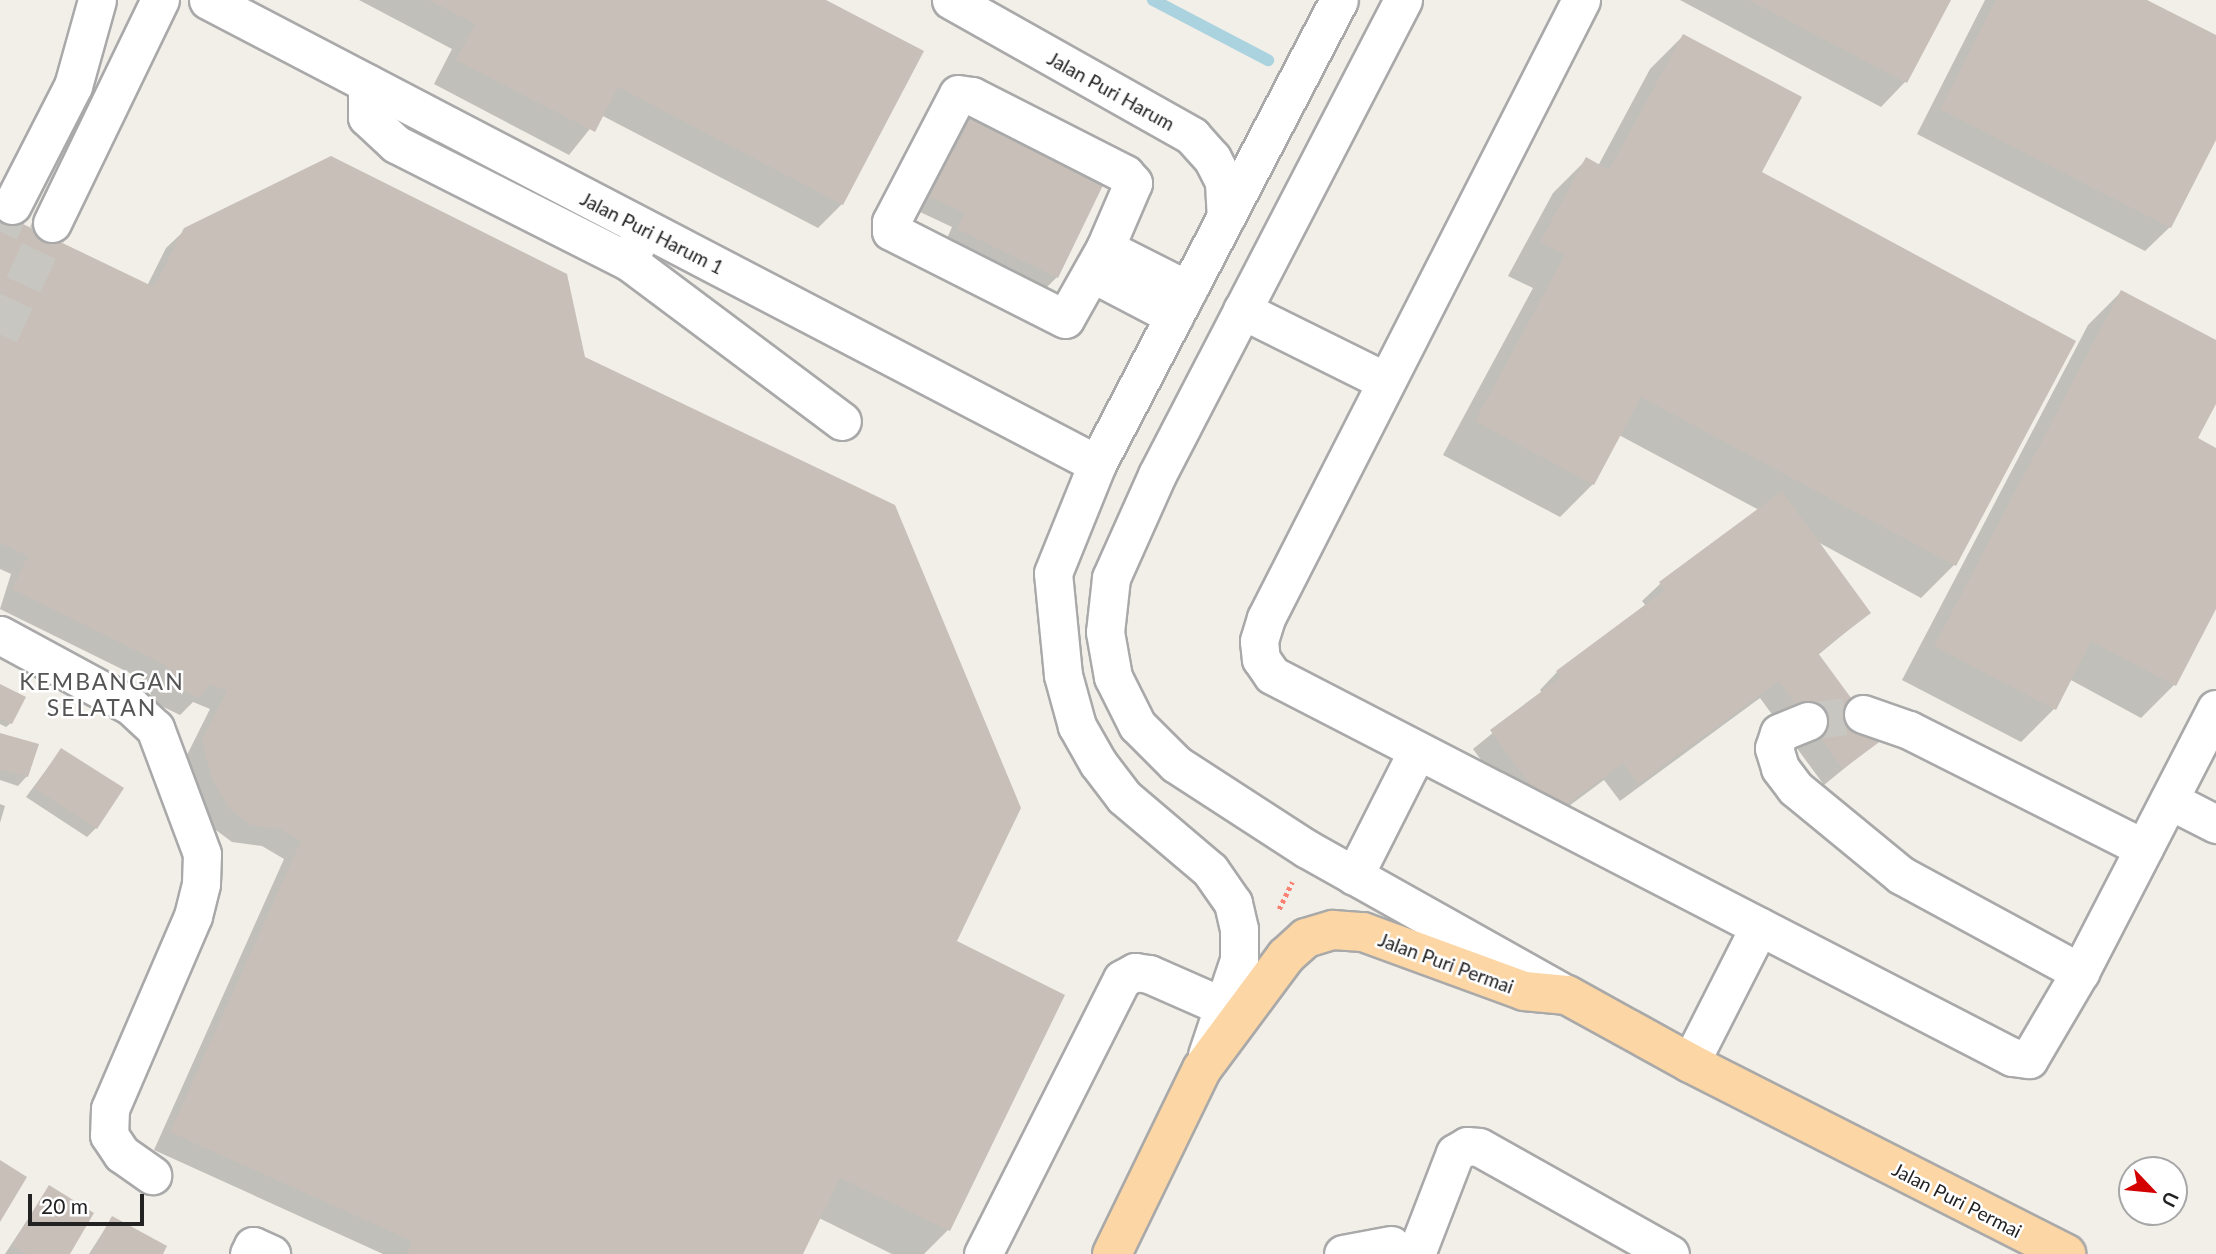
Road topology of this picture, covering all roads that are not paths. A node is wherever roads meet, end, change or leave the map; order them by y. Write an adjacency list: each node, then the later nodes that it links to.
1 (97, 0): 8 (street)
2 (160, 0): 9 (street)
3 (208, 0): 13 (street, Jalan Puri Harum 1)
4 (951, 0): 11 (street, Jalan Puri Harum)
5 (1339, 0): 11 (street)
6 (1404, 0): 16 (street)
7 (1581, 0): 17 (street)
8 (73, 86): 9 (street); 10 (street)
9 (110, 105): 12 (street)
10 (12, 205)
11 (1226, 217): 15 (street)
12 (52, 223)
13 (636, 245): 18 (street); 19 (street, Jalan Puri Harum 1)
14 (1099, 261): 14 (street); 15 (street)
15 (1181, 303): 19 (street)
16 (1250, 314): 17 (street); 28 (street)
17 (1385, 381): 24 (street)
18 (842, 421)
19 (1097, 464): 32 (street)
20 (0, 635): 35 (street)
21 (2216, 709): 25 (street)
22 (1863, 714): 27 (street)
23 (1808, 721): 30 (street)
24 (1416, 753): 28 (street); 29 (street)
25 (2169, 800): 26 (street); 27 (street)
26 (2216, 824)
27 (2144, 848): 30 (street)
28 (1354, 876): 31 (street)
29 (1759, 927): 30 (street); 33 (street)
30 (2080, 972)
31 (1567, 995): 33 (main road, Jalan Puri Permai); 34 (main road, Jalan Puri Permai)
32 (1224, 1007): 34 (street); 40 (street)
33 (1690, 1063): 36 (main road, Jalan Puri Permai)
34 (1202, 1069): 41 (main road, Jalan Puri Permai)
35 (152, 1175)
36 (1984, 1214): 44 (main road); 45 (main road, Jalan Puri Permai)
37 (1415, 1250): 42 (street); 43 (street)
38 (249, 1254): 39 (street)
39 (271, 1254)
40 (983, 1254)
41 (1112, 1254)
42 (1343, 1254)
43 (1670, 1254)
44 (2020, 1254)
45 (2066, 1254)

